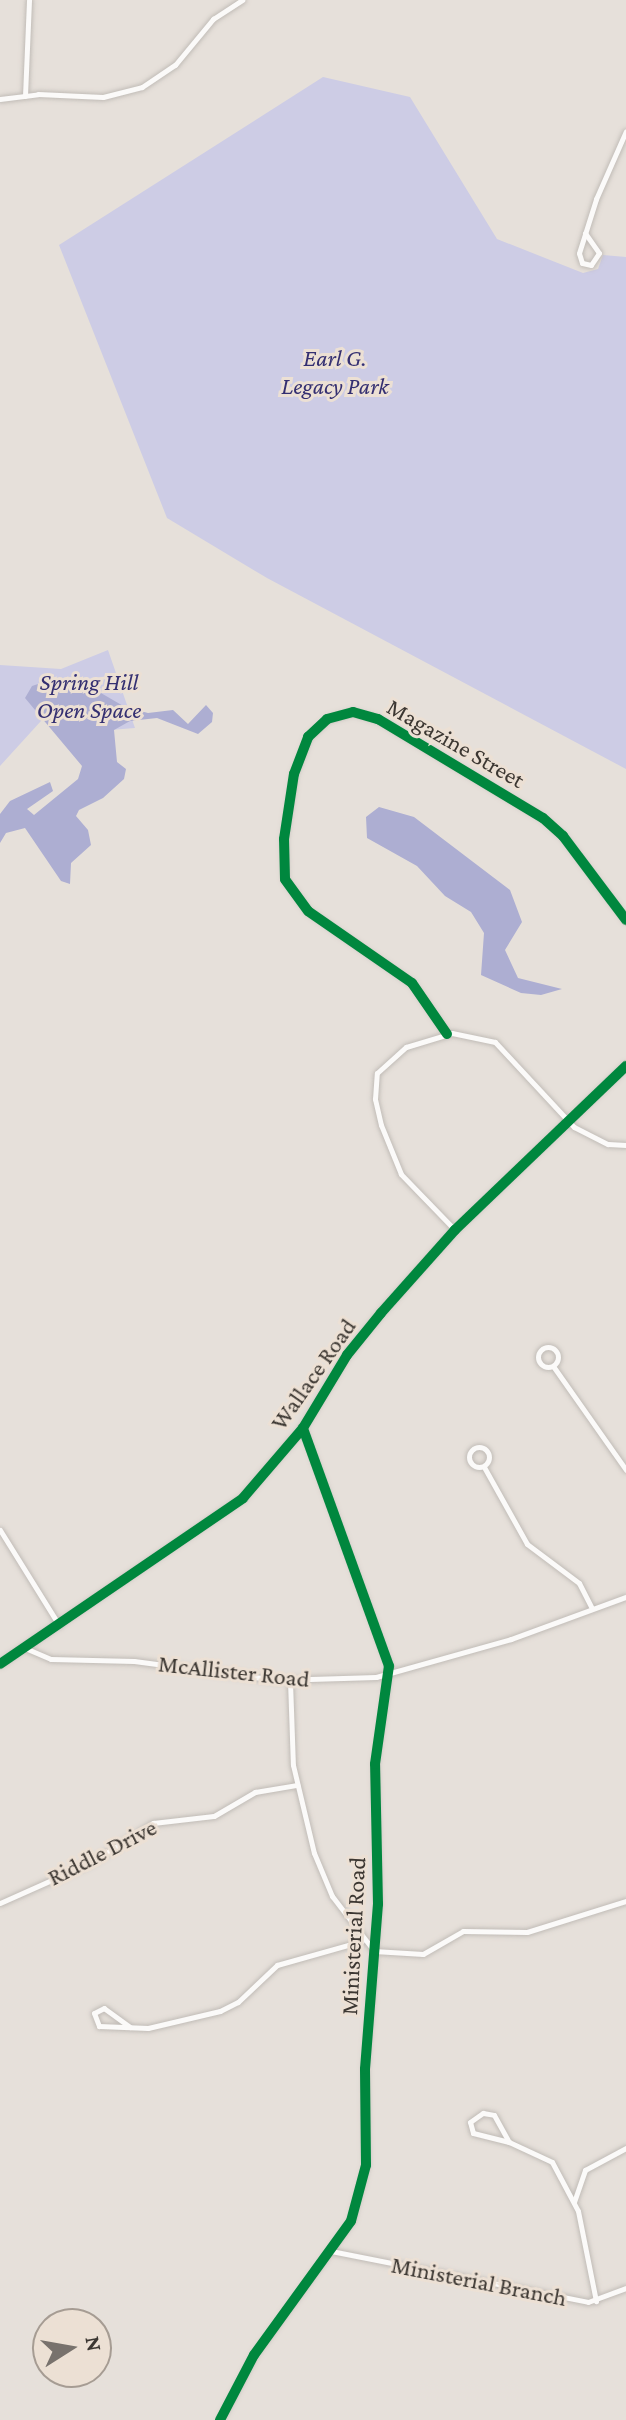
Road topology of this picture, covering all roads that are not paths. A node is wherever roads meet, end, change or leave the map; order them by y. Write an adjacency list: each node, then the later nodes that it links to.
1 (29, 0): 3 (street)
2 (242, 0): 3 (street)
3 (25, 96): 4 (street)
4 (0, 99)
5 (626, 131): 6 (street)
6 (585, 233): 6 (street)
7 (626, 920): 8 (street, Magazine Street)
8 (447, 1034): 10 (street); 12 (street)
9 (626, 1066): 10 (street, Wallace Road)
10 (568, 1120): 11 (street); 12 (street, Wallace Road)
11 (626, 1145)
12 (455, 1230): 14 (street, Wallace Road)
13 (553, 1366): 13 (street); 16 (street)
14 (303, 1428): 20 (street, Wallace Road); 23 (street, Ministerial Road)
15 (484, 1467): 15 (street); 19 (street)
16 (626, 1470)
17 (0, 1530): 20 (street)
18 (626, 1597): 19 (street, McAllister Road)
19 (592, 1608): 23 (street, McAllister Road)
20 (59, 1626): 21 (street, Wallace Road)
21 (25, 1648): 22 (street, Wallace Road); 24 (street, McAllister Road)
22 (0, 1664)
23 (389, 1675): 24 (street, McAllister Road); 29 (street, Ministerial Road)
24 (290, 1681): 25 (street)
25 (297, 1785): 27 (street, Riddle Drive); 28 (street)
26 (626, 1901): 29 (street)
27 (0, 1903)
28 (362, 1941): 29 (street); 30 (street)
29 (374, 1951): 34 (street, Ministerial Road)
30 (130, 2027): 30 (street)
31 (509, 2142): 31 (street); 33 (street)
32 (626, 2148): 33 (street)
33 (574, 2203): 36 (street)
34 (330, 2251): 36 (street, Ministerial Branch); 37 (street, Ministerial Road)
35 (626, 2288): 36 (street, Ministerial Branch)
36 (596, 2301)
37 (220, 2420)

